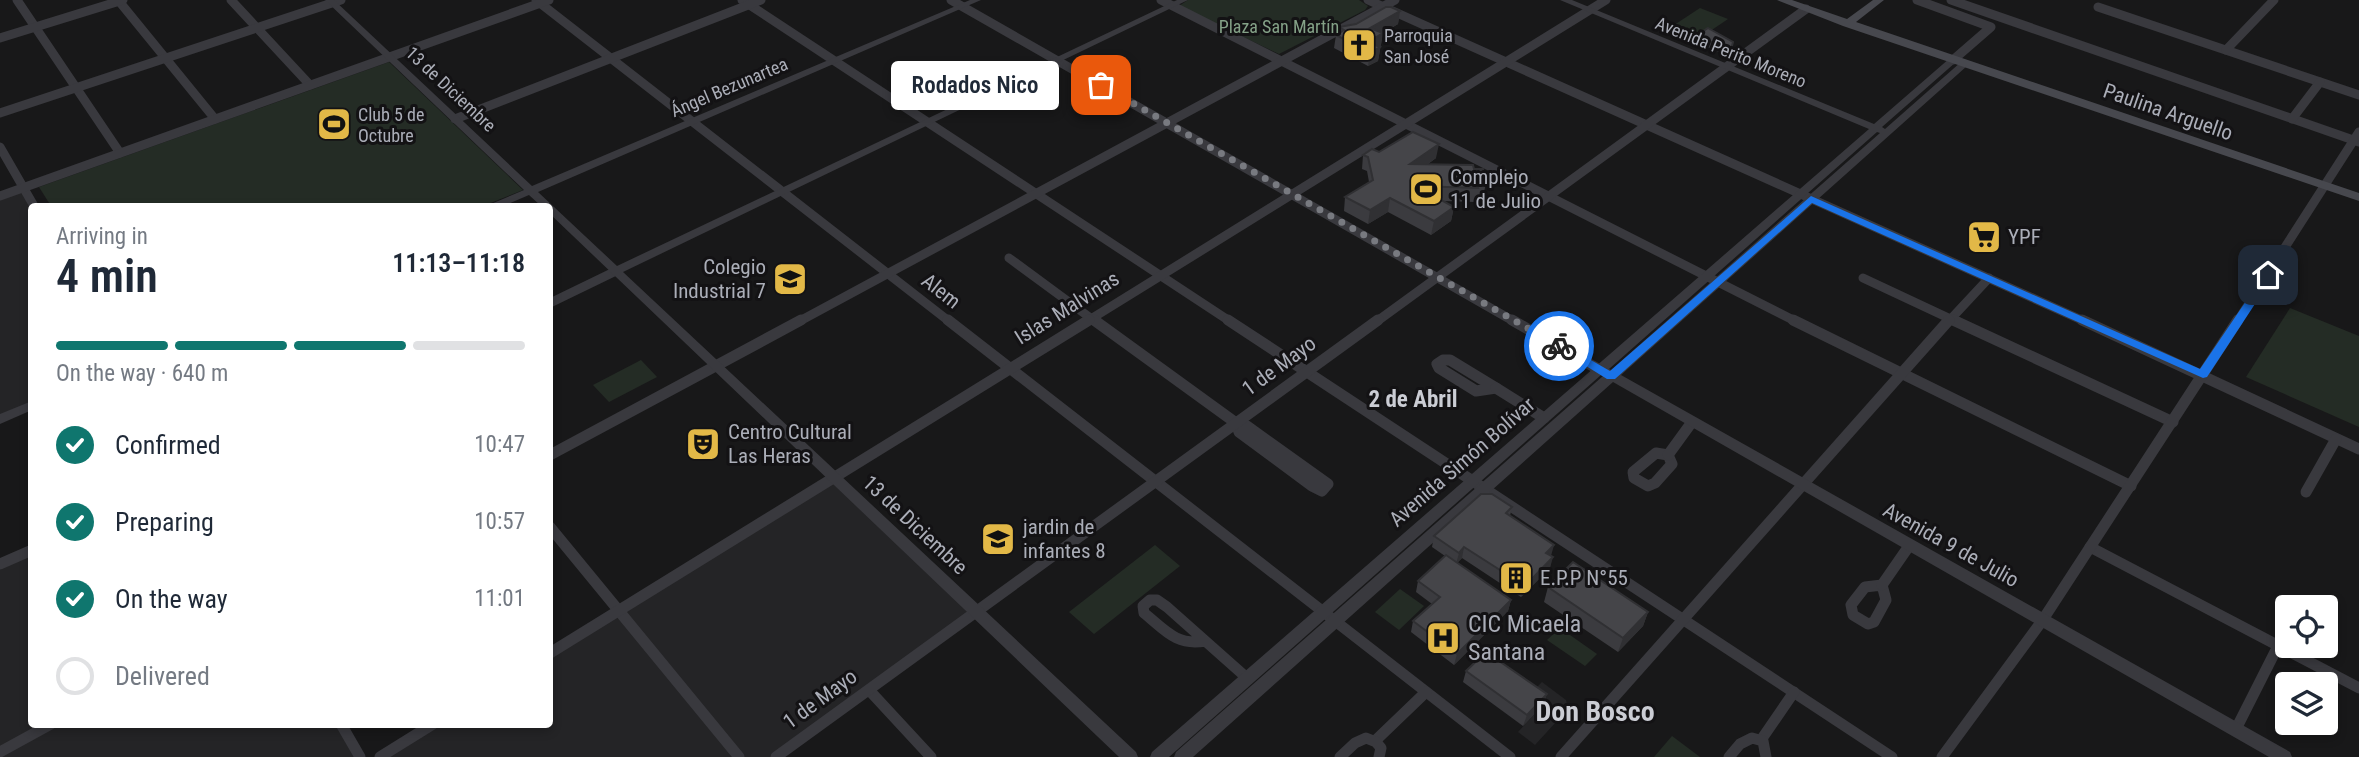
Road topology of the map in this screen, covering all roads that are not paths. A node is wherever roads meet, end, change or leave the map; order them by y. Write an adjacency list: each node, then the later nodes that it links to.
1 (17, 0): 29 (street)
2 (120, 0): 29 (street); 34 (street)
3 (231, 0): 30 (street)
4 (761, 0): 21 (street)
5 (951, 0): 22 (street)
6 (977, 0): 22 (street, Ángel Bezunartea)
7 (1161, 0): 23 (street)
8 (1184, 0): 23 (street)
9 (1368, 0): 24 (street)
10 (1395, 0): 24 (street)
11 (1564, 0): 26 (street, Avenida Perito Moreno)
12 (1577, 0): 26 (street, Avenida Perito Moreno)
13 (1606, 0): 26 (street, Islas Malvinas)
14 (1782, 0): 27 (main road, Paulina Arguello)
15 (1880, 0): 28 (main road)
16 (1917, 0): 40 (street)
17 (1951, 0): 48 (street)
18 (2274, 0): 32 (street)
19 (334, 1): 30 (street); 33 (street, 13 de Diciembre)
20 (542, 1): 33 (street); 35 (street, Alem)
21 (745, 2): 35 (street); 36 (street)
22 (962, 6): 36 (street, Ángel Bezunartea); 37 (street)
23 (1172, 6): 37 (street); 38 (street)
24 (1383, 6): 38 (street); 39 (street)
25 (2098, 7): 32 (street)
26 (1592, 9): 39 (street, Islas Malvinas); 41 (street, Avenida Perito Moreno)
27 (1805, 9): 28 (main road, Paulina Arguello); 41 (street, 1 de Mayo)
28 (1847, 23): 40 (main road, Paulina Arguello)
29 (36, 27): 31 (street); 44 (street)
30 (257, 28): 34 (street); 43 (street)
31 (0, 38)
32 (2226, 50): 42 (street)
33 (389, 57): 43 (street); 49 (street, 13 de Diciembre)
34 (166, 58): 44 (street); 47 (street)
35 (611, 59): 49 (street); 50 (street, Alem)
36 (834, 61): 50 (street, Ángel Bezunartea); 51 (street)
37 (1057, 61): 51 (street); 52 (street)
38 (1280, 62): 52 (street); 53 (street)
39 (1507, 62): 53 (street, Islas Malvinas); 54 (street)
40 (1958, 62): 55 (street, Avenida Simón Bolívar); 59 (main road, Paulina Arguello)
41 (1729, 65): 54 (street, 1 de Mayo); 55 (street, Avenida Perito Moreno)
42 (2320, 82): 45 (street); 48 (street)
43 (310, 85): 47 (street)
44 (76, 88): 46 (street); 58 (street)
45 (2359, 95)
46 (0, 113)
47 (215, 119): 58 (street)
48 (2292, 119): 56 (street)
49 (455, 120): 61 (street, 13 de Diciembre)
50 (692, 122): 61 (street, Ángel Bezunartea); 62 (street, Alem)
51 (928, 122): 62 (street); 63 (street)
52 (1167, 123): 63 (street); 65 (street)
53 (1405, 124): 65 (street, Islas Malvinas); 67 (street)
54 (1646, 126): 64 (street); 67 (street, 1 de Mayo)
55 (1884, 128): 64 (street, Avenida Simón Bolívar); 69 (street, Avenida Simón Bolívar)
56 (2357, 138): 59 (street)
57 (0, 147): 60 (street)
58 (120, 153): 60 (street)
59 (2324, 186): 68 (main road, Paulina Arguello); 90 (street)
60 (23, 188): 66 (street); 70 (street)
61 (531, 191): 71 (street, Ángel Bezunartea); 72 (street, 13 de Diciembre)
62 (782, 192): 75 (street); 76 (street, Alem)
63 (1036, 193): 76 (street); 77 (street)
64 (1800, 193): 69 (street); 81 (street, Avenida Simón Bolívar)
65 (1292, 194): 77 (street, Islas Malvinas); 78 (street)
66 (0, 196)
67 (1547, 197): 78 (street, 1 de Mayo); 81 (street)
68 (2359, 197)
69 (1811, 199): 80 (street); 81 (street, Avenida Simón Bolívar)
70 (32, 203)
71 (502, 203)
72 (543, 203)
73 (553, 213): 75 (street, 13 de Diciembre)
74 (1009, 258): 83 (street)
75 (616, 271): 82 (street); 85 (street, 13 de Diciembre)
76 (887, 273): 85 (street); 86 (street, Alem)
77 (1160, 275): 83 (street, Islas Malvinas); 87 (street)
78 (1437, 277): 87 (street, 1 de Mayo); 88 (street)
79 (1863, 278): 84 (street)
80 (1989, 278): 84 (street); 90 (street)
81 (1711, 279): 88 (street, Avenida Simón Bolívar); 89 (street)
82 (553, 302)
83 (1092, 317): 86 (street, Islas Malvinas); 97 (street)
84 (1950, 319): 89 (street); 96 (street)
85 (716, 366): 100 (street); 102 (street, 13 de Diciembre)
86 (1010, 368): 102 (street, Islas Malvinas); 103 (street, Alem)
87 (1307, 372): 97 (street, 1 de Mayo); 104 (street)
88 (1604, 372): 93 (street, Avenida Simón Bolívar); 95 (street, Avenida 9 de Julio); 104 (street, Avenida Simón Bolívar)
89 (1903, 373): 105 (street); 106 (street)
90 (2203, 374): 96 (street); 98 (street)
91 (1496, 388): 91 (street); 93 (street)
92 (28, 407): 94 (street)
93 (1544, 418): 104 (street, Avenida Simón Bolívar)
94 (0, 419)
95 (1692, 422): 101 (street); 105 (street, Avenida 9 de Julio)
96 (2173, 422): 106 (street)
97 (1236, 423): 97 (street); 103 (street, 1 de Mayo)
98 (2336, 439): 99 (street); 107 (street)
99 (2359, 449)
100 (553, 454)
101 (1668, 455)
102 (834, 477): 114 (street, Islas Malvinas); 115 (street, 13 de Diciembre)
103 (1155, 481): 115 (street, 1 de Mayo); 116 (street, Alem)
104 (1479, 484): 116 (street, Avenida Simón Bolívar); 117 (street)
105 (1802, 485): 109 (street, Avenida 9 de Julio); 117 (street)
106 (2131, 486): 110 (street)
107 (2306, 492)
108 (553, 531): 114 (street)
109 (1909, 545): 113 (street); 118 (street, Avenida 9 de Julio)
110 (2090, 547): 118 (street); 120 (street)
111 (28, 552): 112 (street)
112 (0, 565)
113 (1882, 585)
114 (618, 610): 121 (street, Islas Malvinas); 138 (street)
115 (976, 612): 126 (street, 1 de Mayo); 141 (street, 13 de Diciembre)
116 (1329, 616): 124 (street, Avenida Simón Bolívar); 127 (street, Alem); 143 (street, Avenida Simón Bolívar)
117 (1685, 620): 128 (street); 147 (street)
118 (2042, 621): 132 (street, Avenida 9 de Julio); 151 (street)
119 (1205, 641): 124 (street)
120 (2275, 644)
121 (553, 651)
122 (2275, 652): 132 (street)
123 (2301, 658): 125 (street)
124 (1247, 678): 142 (street, Avenida Simón Bolívar)
125 (2359, 688)
126 (869, 690): 139 (street, 1 de Mayo); 140 (street)
127 (1426, 692): 133 (street); 146 (street, Alem)
128 (1794, 692): 134 (street); 150 (street)
129 (44, 728): 135 (street)
130 (343, 728): 136 (street)
131 (427, 728): 137 (street)
132 (2236, 729): 152 (street, Avenida 9 de Julio)
133 (1376, 740): 144 (street); 145 (street)
134 (1761, 740): 148 (street); 149 (street)
135 (0, 752)
136 (360, 757)
137 (380, 757)
138 (739, 757)
139 (776, 757)
140 (931, 757)
141 (1130, 757)
142 (1158, 757)
143 (1182, 757)
144 (1340, 757)
145 (1379, 757)
146 (1510, 757)
147 (1561, 757)
148 (1729, 757)
149 (1766, 757)
150 (1892, 757)
151 (1942, 757)
152 (2284, 757)

